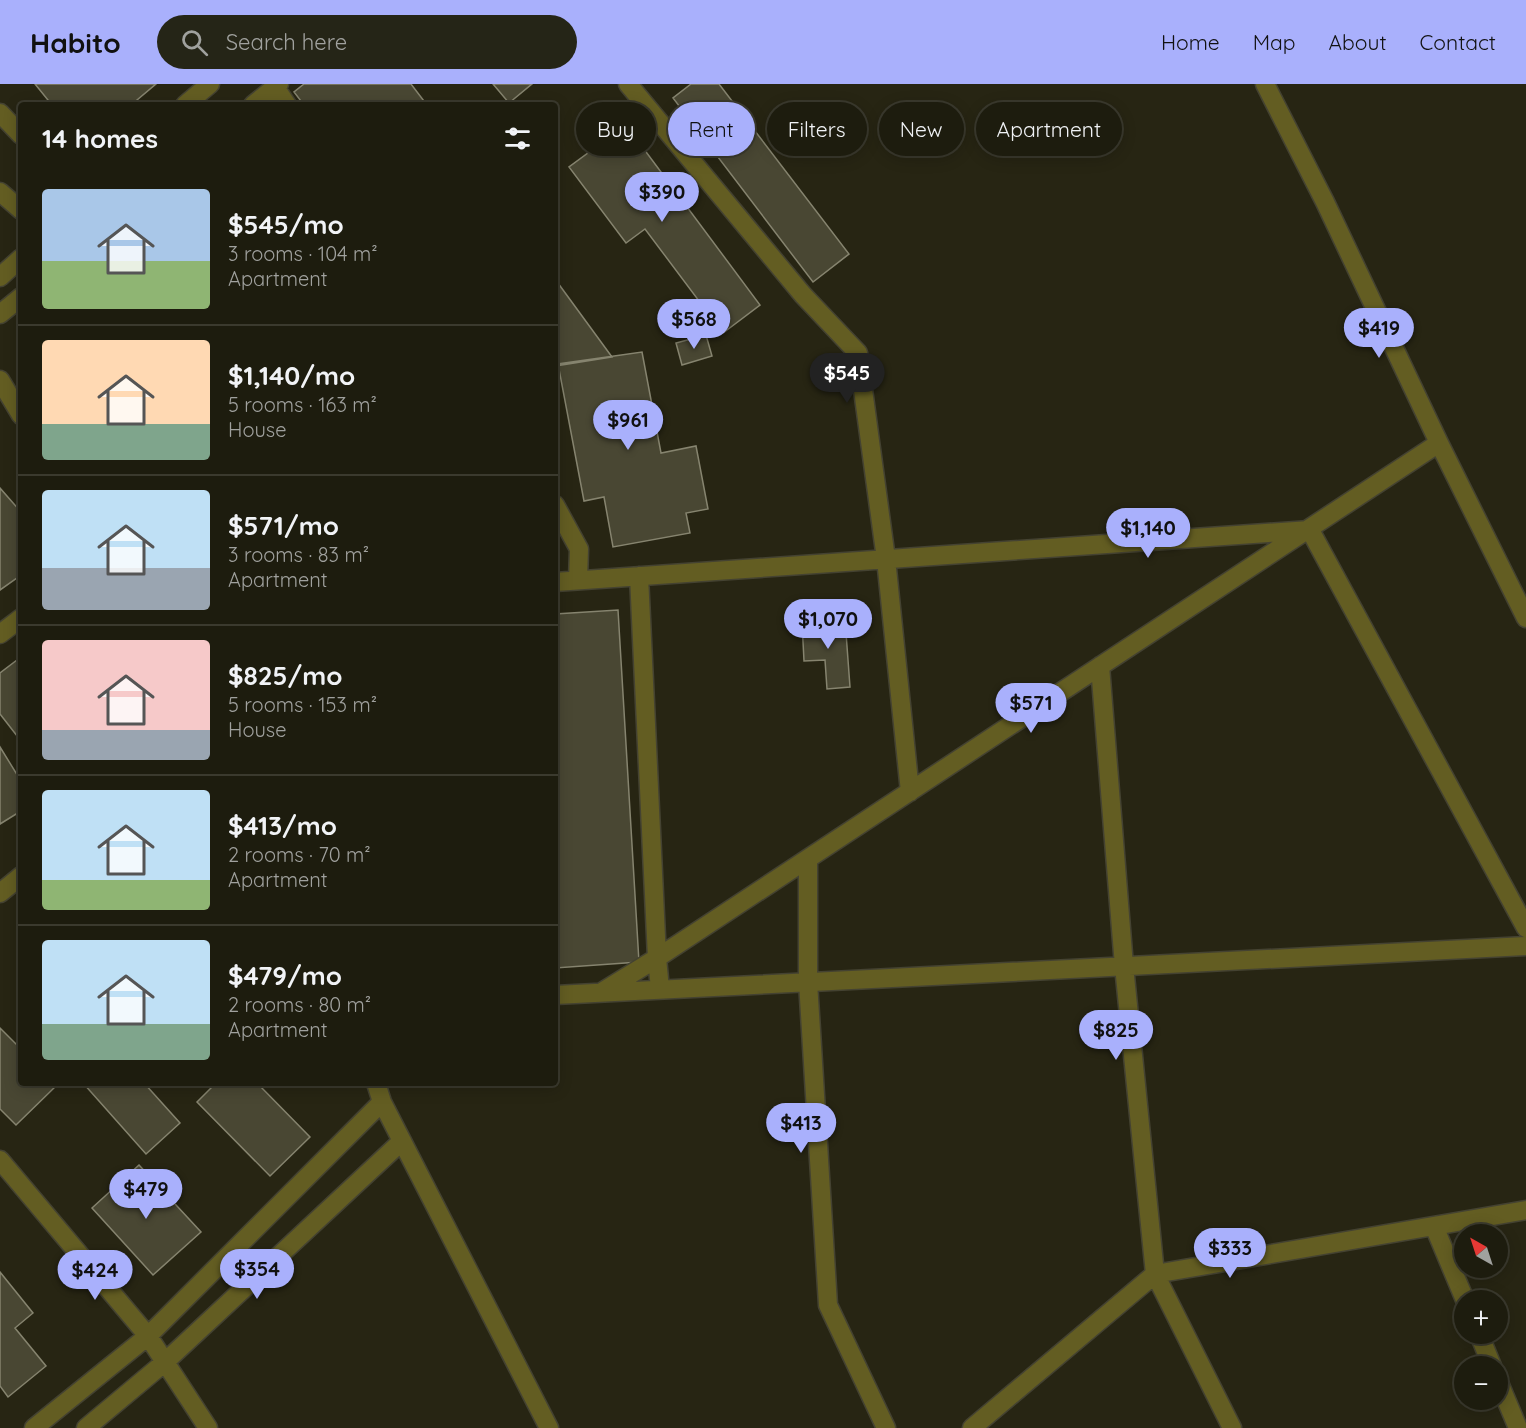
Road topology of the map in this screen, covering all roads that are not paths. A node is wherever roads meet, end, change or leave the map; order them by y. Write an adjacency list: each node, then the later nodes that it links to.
1 (210, 84): 5 (street)
2 (628, 84): 21 (street)
3 (1265, 84): 18 (street)
4 (277, 86): 6 (street); 7 (street)
5 (189, 102)
6 (257, 102)
7 (285, 102)
8 (0, 113): 9 (street)
9 (18, 132)
10 (0, 192): 11 (street)
11 (18, 207)
12 (18, 261): 13 (street)
13 (0, 277)
14 (18, 299): 15 (street)
15 (0, 314)
16 (0, 380): 17 (street)
17 (18, 410)
18 (1439, 443): 20 (street); 25 (street)
19 (558, 510): 23 (street)
20 (1310, 530): 21 (street); 28 (street); 33 (street)
21 (886, 559): 22 (street); 29 (street)
22 (639, 576): 23 (street); 35 (street)
23 (578, 580): 24 (street)
24 (558, 582)
25 (1526, 618)
26 (18, 620): 27 (street)
27 (0, 634)
28 (1100, 666): 29 (street); 36 (street)
29 (910, 792): 30 (street)
30 (808, 859): 35 (street); 37 (street)
31 (18, 878): 32 (street)
32 (0, 893)
33 (1526, 928)
34 (1526, 946): 36 (street)
35 (657, 958): 38 (street); 39 (street)
36 (1124, 966): 37 (street); 47 (street)
37 (808, 982): 38 (street); 56 (street)
38 (660, 989): 39 (street)
39 (602, 992): 40 (street)
40 (558, 994)
41 (377, 1086): 42 (street)
42 (382, 1102): 43 (street); 49 (street)
43 (402, 1141): 50 (street); 55 (street)
44 (0, 1160): 49 (street)
45 (1526, 1210): 46 (street)
46 (1434, 1226): 47 (street); 48 (street)
47 (1155, 1274): 57 (street); 58 (street)
48 (1461, 1290)
49 (148, 1336): 50 (street); 52 (street)
50 (165, 1362): 53 (street); 54 (street)
51 (1508, 1404): 59 (street)
52 (34, 1428)
53 (86, 1428)
54 (208, 1428)
55 (549, 1428)
56 (886, 1428)
57 (972, 1428)
58 (1232, 1428)
59 (1518, 1428)

